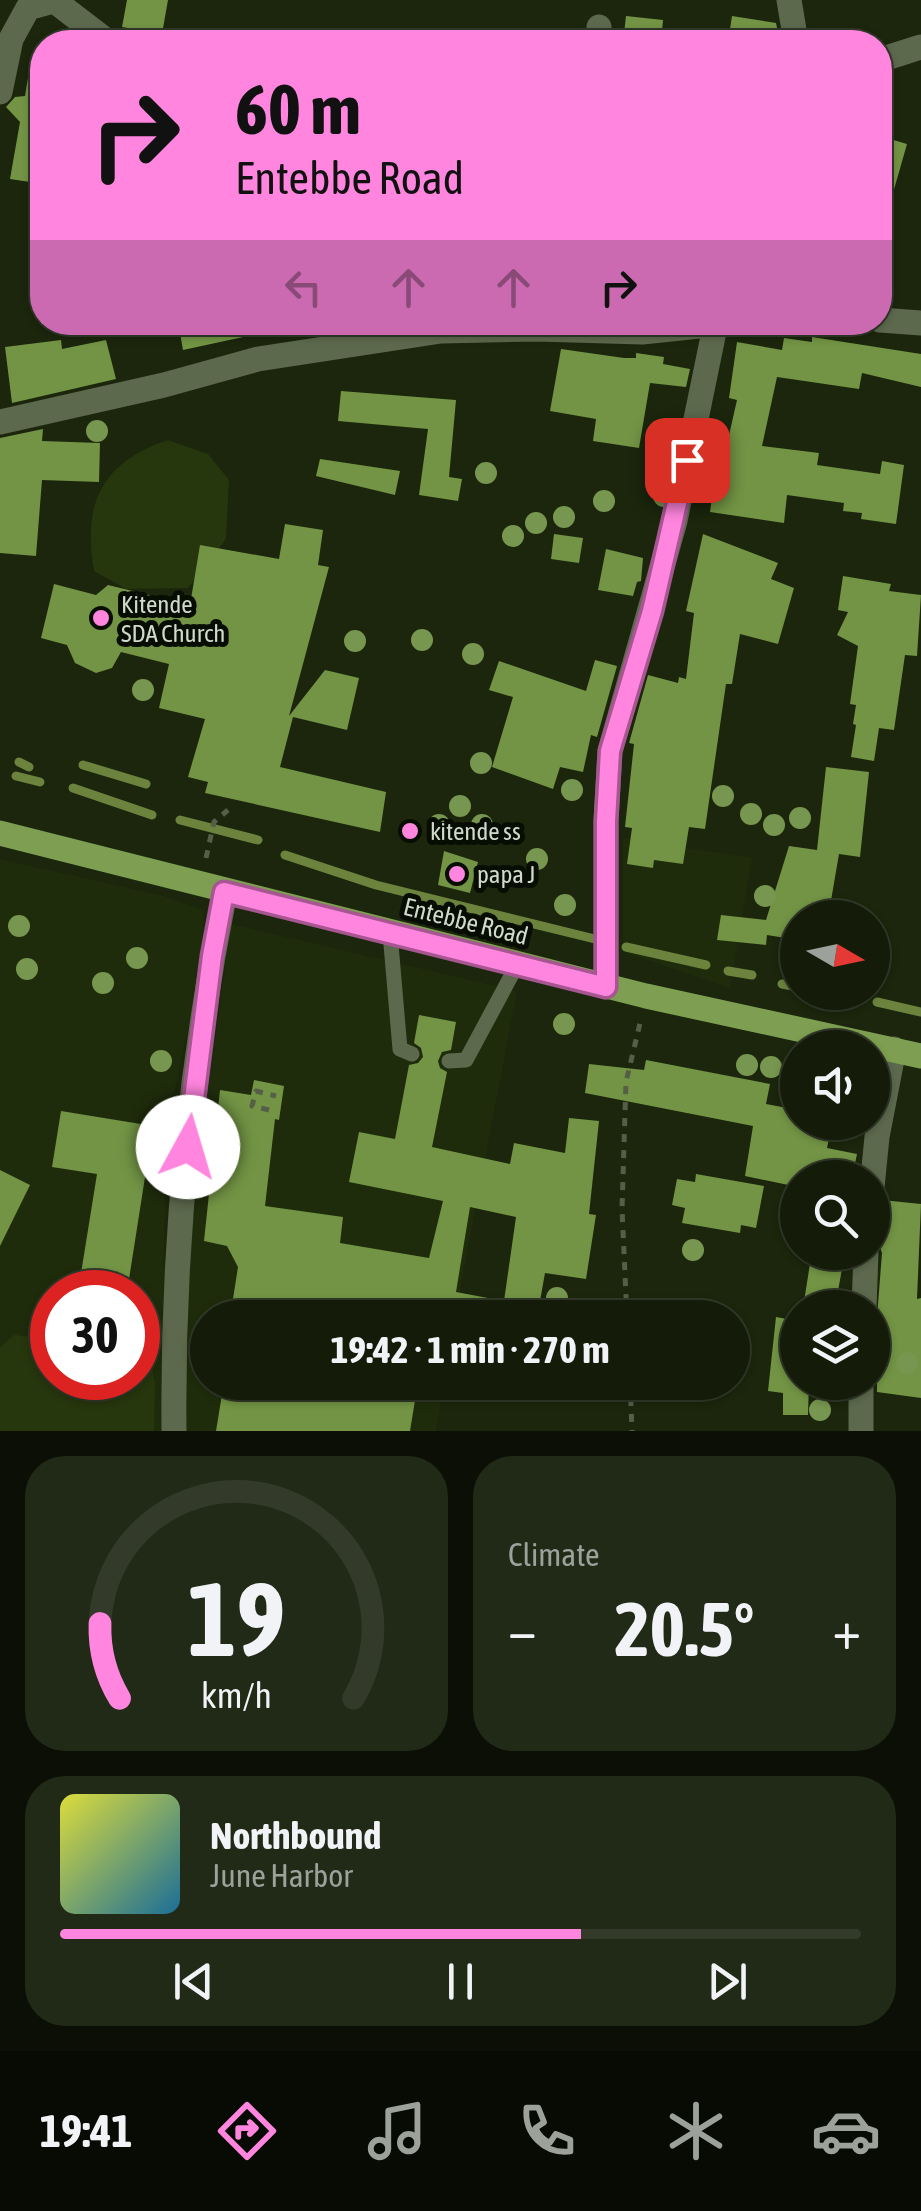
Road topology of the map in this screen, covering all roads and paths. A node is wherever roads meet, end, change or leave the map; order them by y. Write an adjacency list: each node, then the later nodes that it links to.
1 (788, 0): 5 (street)
2 (57, 1): 3 (street); 4 (street)
3 (19, 4): 8 (street)
4 (93, 30)
5 (794, 30)
6 (921, 48): 7 (street)
7 (892, 56)
8 (0, 92)
9 (892, 321): 10 (street)
10 (921, 323)
11 (398, 335): 13 (street)
12 (720, 335): 20 (street)
13 (0, 422)
14 (228, 810): 16 (path)
15 (0, 833): 17 (main road, Entebbe Road)
16 (211, 835)
17 (224, 892): 18 (main road, Entebbe Road); 32 (street)
18 (390, 933): 19 (main road, Entebbe Road); 23 (lane)
19 (517, 965): 20 (main road, Entebbe Road); 25 (lane)
20 (606, 987): 21 (main road, Entebbe Road)
21 (646, 996): 22 (main road, Entebbe Road); 29 (path)
22 (894, 1050): 24 (main road, Entebbe Road); 28 (street)
23 (412, 1054)
24 (921, 1056)
25 (449, 1060)
26 (276, 1096): 27 (path)
27 (269, 1110)
28 (875, 1160)
29 (625, 1300)
30 (631, 1400): 33 (path)
31 (861, 1400): 34 (street)
32 (174, 1431)
33 (632, 1431)
34 (861, 1431)

